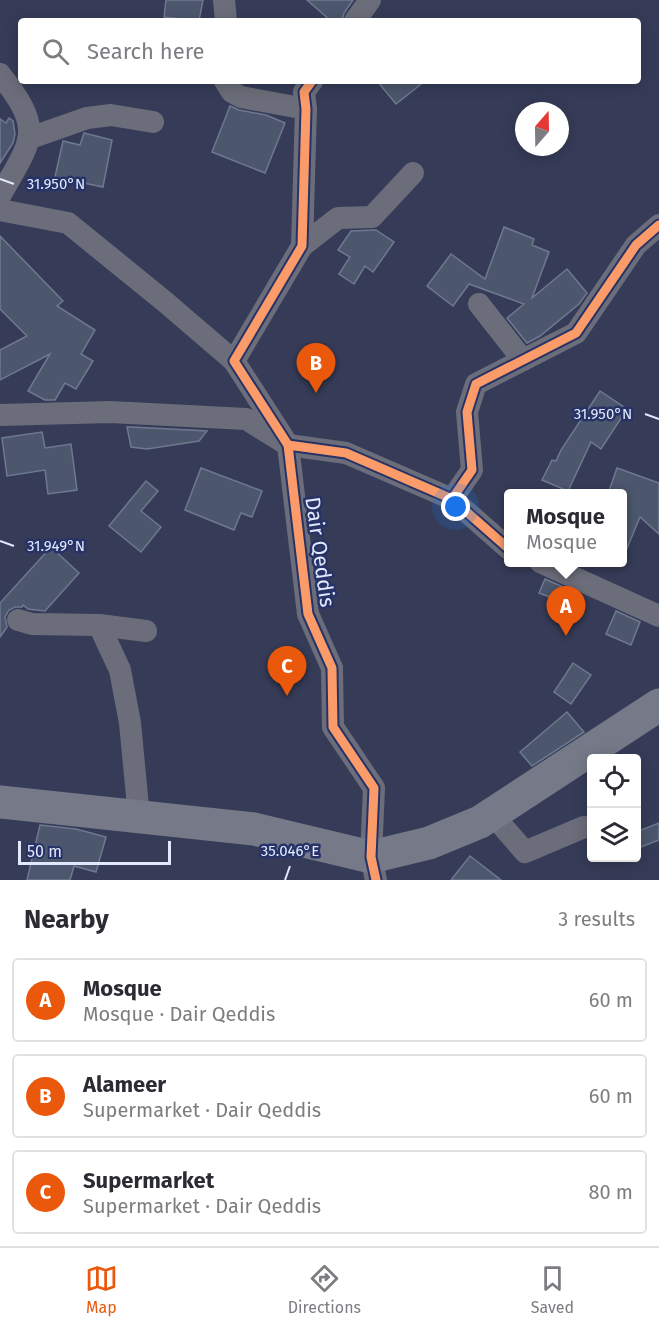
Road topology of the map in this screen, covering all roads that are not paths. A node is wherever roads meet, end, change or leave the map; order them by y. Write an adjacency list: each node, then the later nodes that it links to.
1 (224, 0): 3 (street)
2 (370, 0): 4 (street)
3 (225, 18)
4 (357, 18)
5 (0, 75): 10 (street)
6 (227, 84): 8 (street)
7 (310, 84): 8 (street)
8 (306, 109): 15 (street)
9 (153, 122): 10 (street)
10 (30, 138): 12 (street)
11 (413, 173): 15 (street)
12 (0, 196)
13 (0, 210): 18 (street)
14 (659, 225): 17 (street)
15 (302, 246): 18 (street)
16 (480, 304): 17 (street)
17 (523, 360): 21 (street)
18 (234, 361): 20 (street)
19 (0, 416): 20 (street)
20 (288, 445): 21 (street); 33 (street, Dair Qeddis)
21 (452, 499): 22 (street)
22 (504, 545)
23 (551, 567): 24 (street)
24 (659, 616)
25 (18, 620): 26 (street)
26 (99, 625): 27 (street); 31 (street)
27 (146, 631)
28 (659, 705): 30 (main road)
29 (0, 802): 31 (main road)
30 (492, 814): 32 (street); 33 (main road)
31 (139, 817): 33 (main road)
32 (584, 827)
33 (374, 869)

